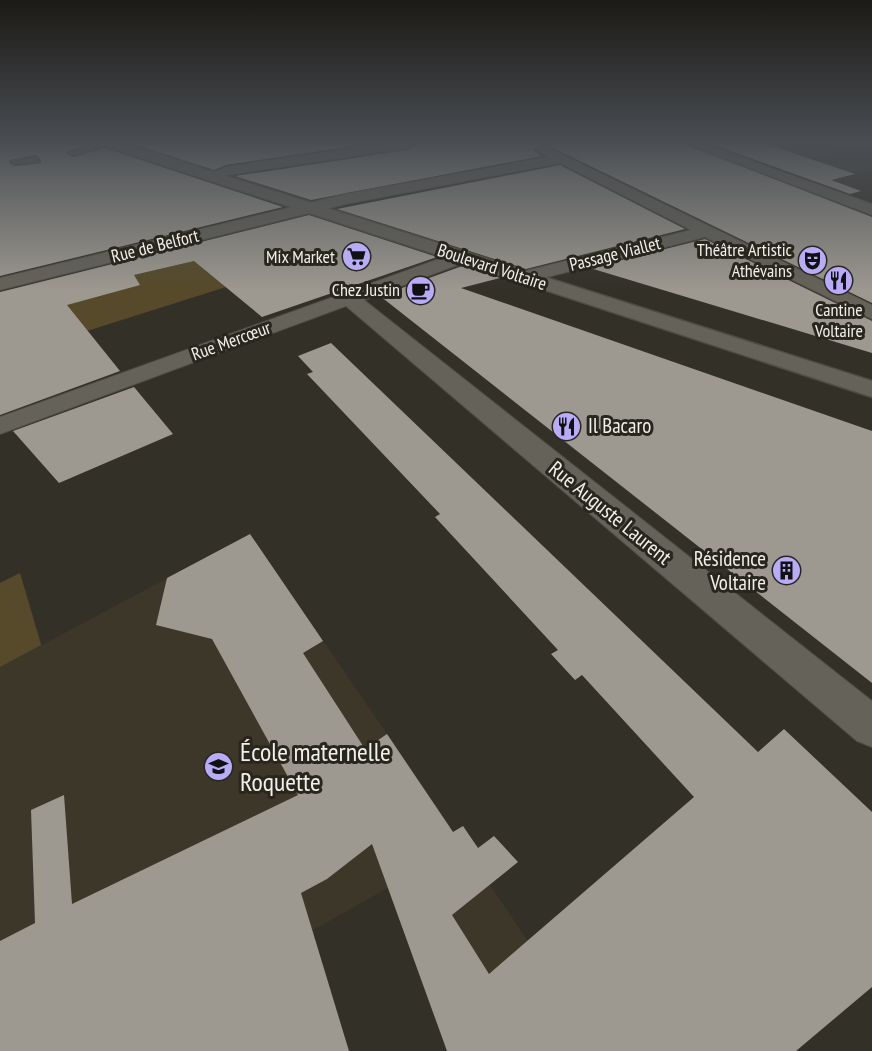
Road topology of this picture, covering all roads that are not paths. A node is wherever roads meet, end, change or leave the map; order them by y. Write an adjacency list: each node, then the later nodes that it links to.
1 (264, 193): 5 (main road, Boulevard Voltaire)
2 (379, 193): 5 (street, Rue de Belfort)
3 (630, 193): 7 (street)
4 (826, 193): 6 (street)
5 (310, 208): 8 (main road, Boulevard Voltaire); 10 (street, Rue de Belfort)
6 (872, 210)
7 (706, 231): 9 (street, Passage Viallet); 12 (street)
8 (461, 257): 9 (main road, Boulevard Voltaire); 11 (street, Rue Mercœur)
9 (524, 277): 13 (main road, Boulevard Voltaire)
10 (0, 284)
11 (349, 298): 14 (street, Rue Mercœur); 15 (street, Rue Auguste Laurent)
12 (872, 313)
13 (872, 389)
14 (0, 426)
15 (872, 728)

